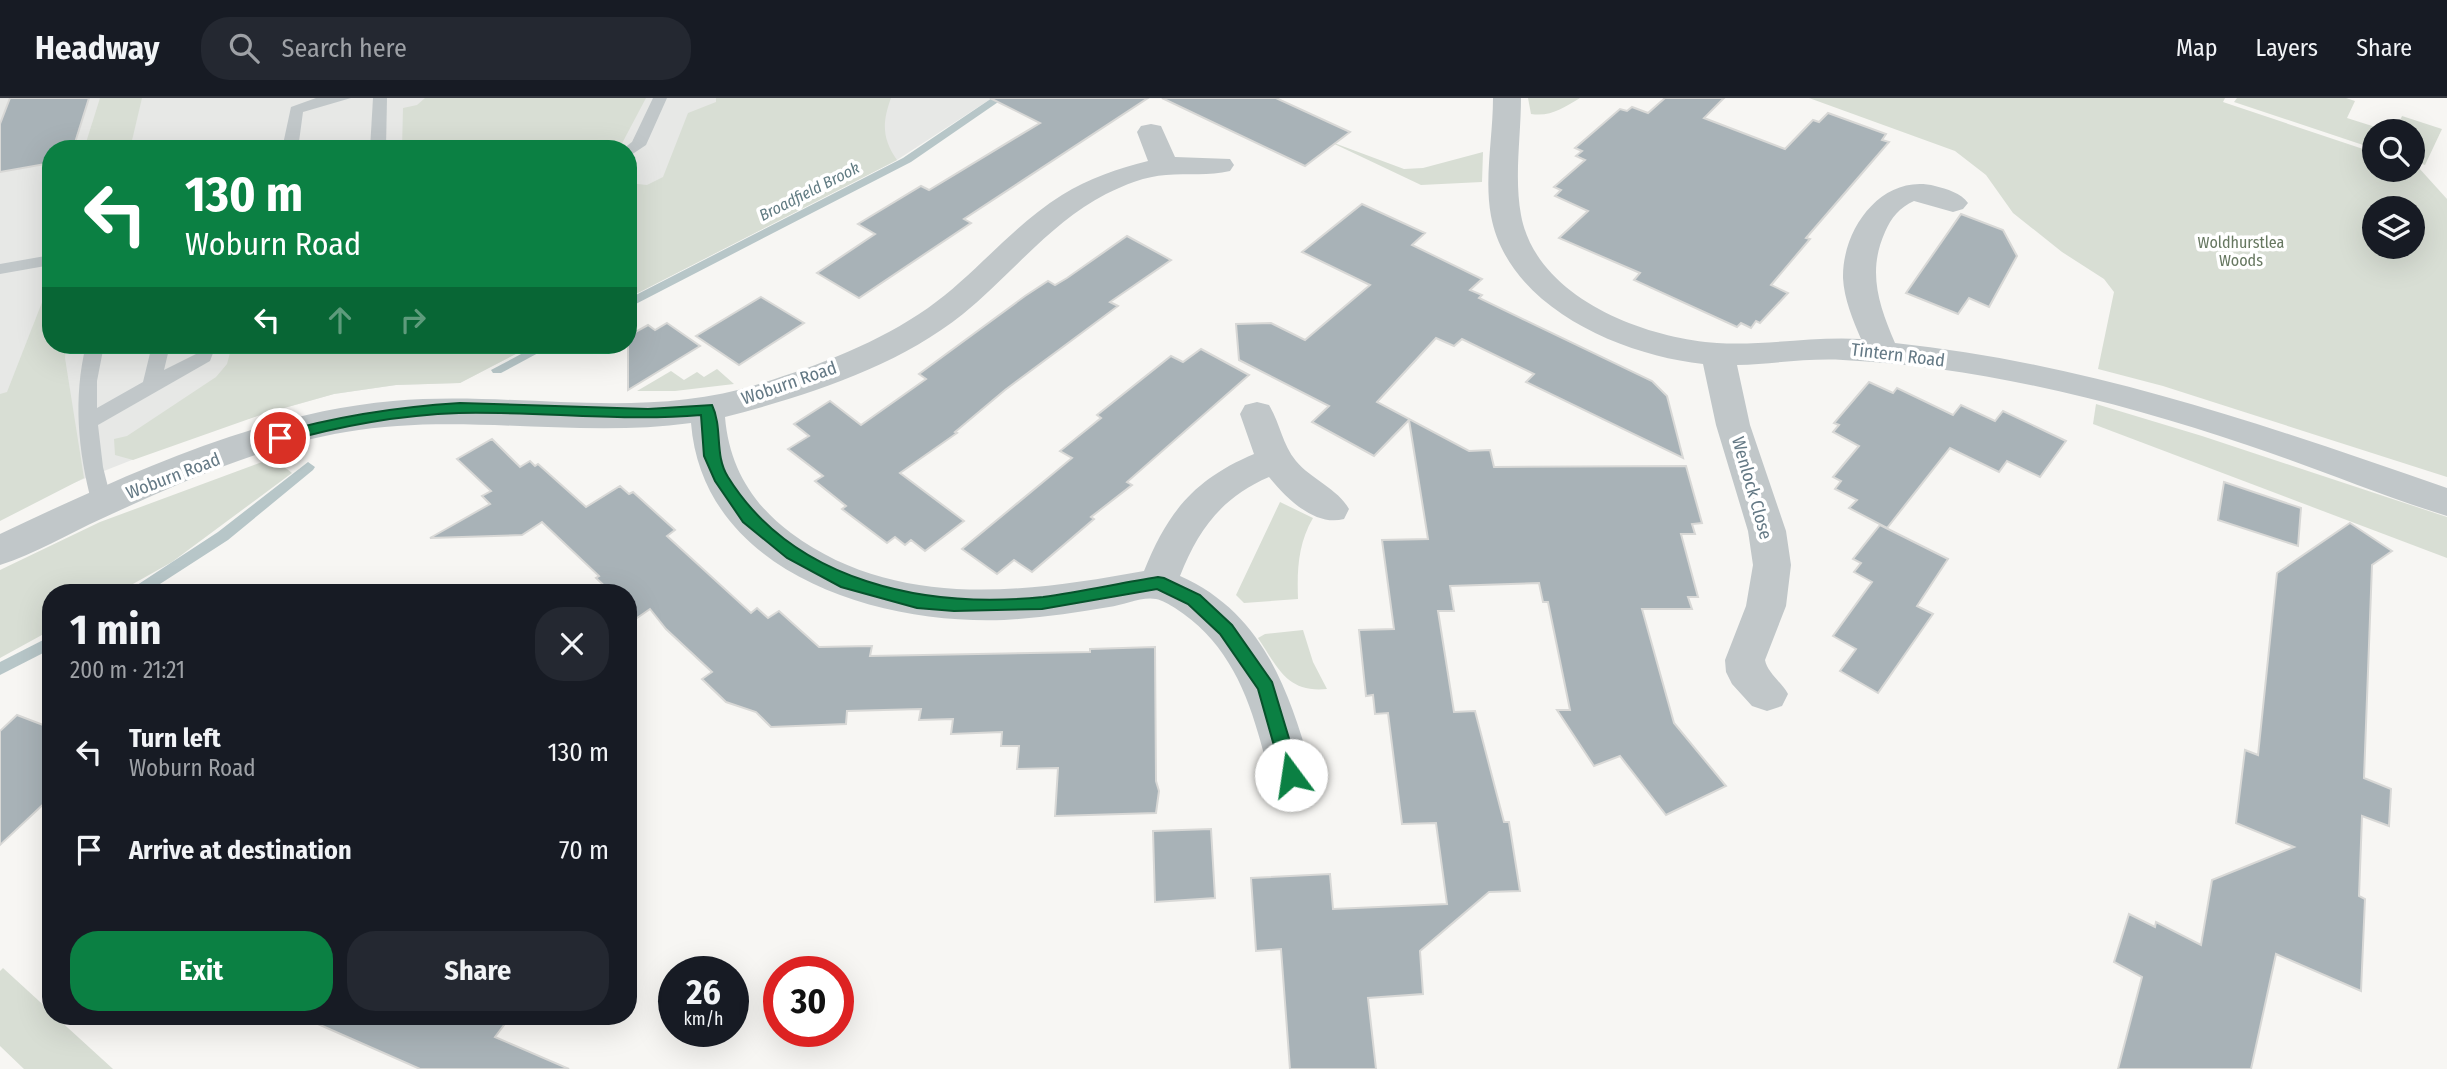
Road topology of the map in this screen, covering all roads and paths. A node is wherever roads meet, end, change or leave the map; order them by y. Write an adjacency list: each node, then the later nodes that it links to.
1 (344, 98): 6 (lane)
2 (380, 98): 7 (lane)
3 (660, 98): 8 (lane)
4 (1507, 98): 18 (street, Tintern Road)
5 (1152, 132): 10 (street)
6 (291, 140)
7 (378, 140)
8 (637, 146)
9 (1220, 165): 10 (street, Woburn Road)
10 (1164, 166): 20 (street, Woburn Road)
11 (1953, 203): 14 (street)
12 (42, 262): 13 (lane)
13 (0, 269)
14 (1882, 352): 18 (street, Tintern Road); 24 (street, Tintern Road)
15 (93, 354): 22 (lane)
16 (159, 354): 19 (lane)
17 (205, 354): 19 (lane)
18 (1718, 354): 29 (street, Wenlock Close)
19 (151, 385): 22 (lane)
20 (707, 409): 25 (street, Woburn Road); 28 (street)
21 (1257, 414): 23 (street)
22 (90, 421): 25 (lane)
23 (1273, 460): 26 (street); 28 (street)
24 (2447, 502)
25 (102, 503): 27 (street, Woburn Road)
26 (1331, 509)
27 (0, 551)
28 (1158, 583): 30 (street)
29 (1767, 694)
30 (1291, 775)

